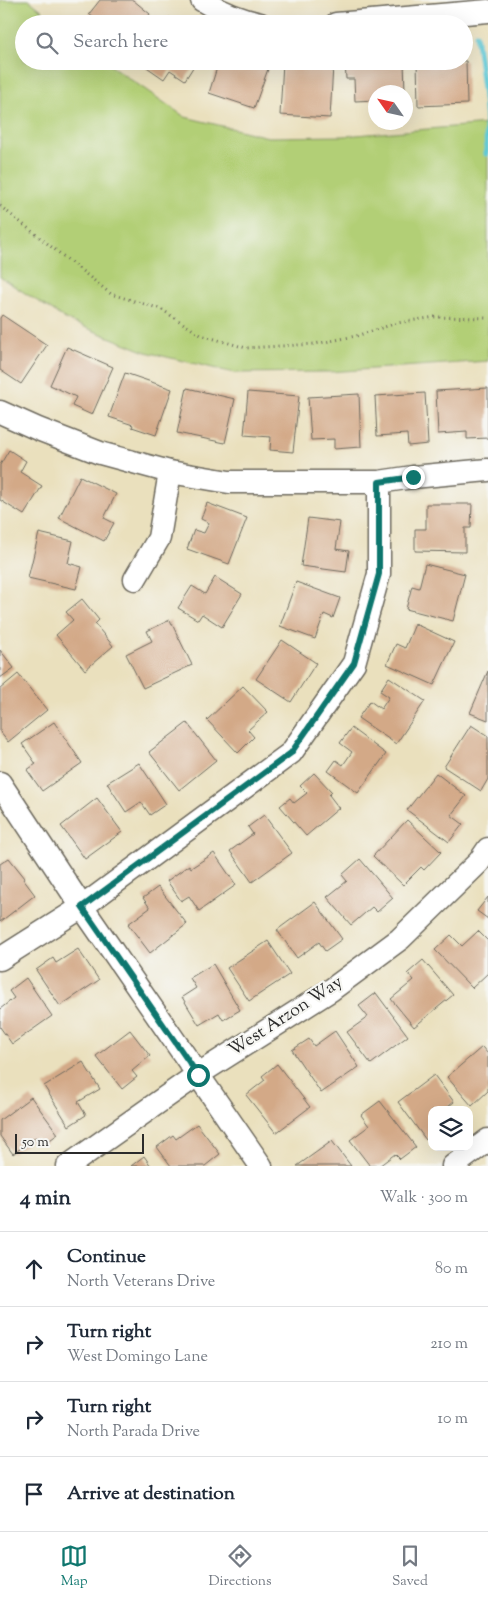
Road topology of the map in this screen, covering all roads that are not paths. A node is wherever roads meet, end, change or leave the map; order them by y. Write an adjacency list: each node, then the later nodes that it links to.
1 (202, 0): 3 (street)
2 (488, 11): 4 (street)
3 (228, 15)
4 (441, 15)
5 (0, 412): 7 (street)
6 (488, 470): 8 (street)
7 (170, 472): 8 (street); 9 (street)
8 (379, 482): 12 (street)
9 (135, 579)
10 (0, 783): 12 (street)
11 (488, 849): 14 (street, West Arzon Way)
12 (82, 907): 13 (street); 14 (street)
13 (0, 959)
14 (198, 1075): 16 (street, West Arzon Way); 17 (street)
15 (488, 1140): 18 (street)
16 (68, 1166)
17 (261, 1166)
18 (453, 1166)

